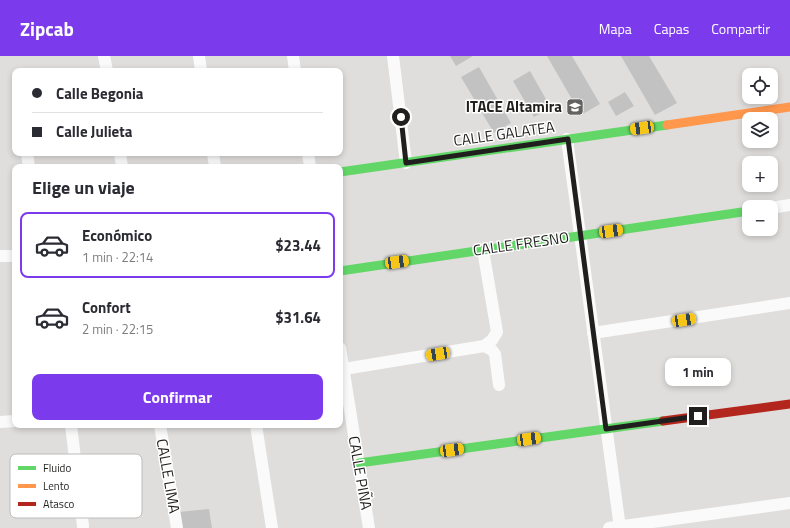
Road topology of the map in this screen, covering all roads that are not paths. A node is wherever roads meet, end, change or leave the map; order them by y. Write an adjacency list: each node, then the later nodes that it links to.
1 (104, 56): 5 (street)
2 (199, 56): 6 (street)
3 (293, 56): 7 (street)
4 (393, 56): 10 (street)
5 (106, 68)
6 (201, 68)
7 (295, 68)
8 (790, 107): 9 (street, CALLE GALATEA)
9 (568, 139): 10 (street, CALLE GALATEA); 15 (street)
10 (406, 163): 11 (street, CALLE GALATEA)
11 (343, 172)
12 (790, 205): 13 (street)
13 (778, 207)
14 (742, 212): 15 (street, CALLE FRESNO)
15 (580, 236): 16 (street, CALLE FRESNO); 21 (street)
16 (484, 250): 19 (street, CALLE FRESNO); 22 (street)
17 (0, 256): 18 (street)
18 (12, 256)
19 (343, 271)
20 (790, 303): 21 (street)
21 (594, 334): 33 (street)
22 (488, 343): 24 (street); 25 (street)
23 (343, 364): 24 (street, CALLE PIÑA)
24 (344, 369): 27 (street, CALLE PIÑA)
25 (499, 385)
26 (790, 404): 33 (street)
27 (345, 417): 35 (street, CALLE PIÑA)
28 (0, 422): 29 (street)
29 (12, 422)
30 (71, 428): 34 (street)
31 (160, 428): 39 (street, CALLE LIMA)
32 (256, 428): 40 (street)
33 (606, 429): 35 (street); 42 (street)
34 (74, 454)
35 (359, 463): 41 (street, CALLE PIÑA)
36 (790, 503): 42 (street)
37 (82, 518): 38 (street)
38 (83, 526)
39 (177, 528)
40 (272, 528)
41 (369, 528)
42 (616, 528)

